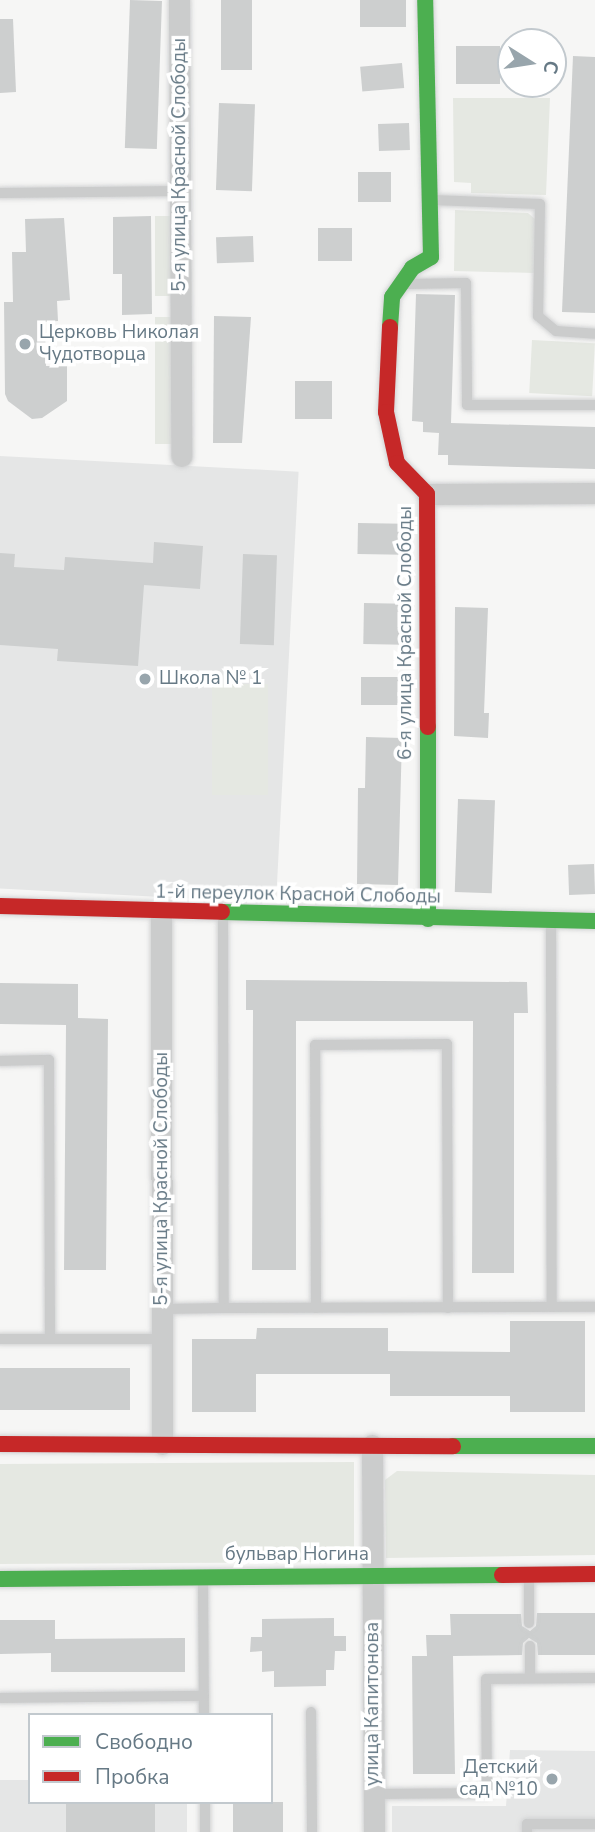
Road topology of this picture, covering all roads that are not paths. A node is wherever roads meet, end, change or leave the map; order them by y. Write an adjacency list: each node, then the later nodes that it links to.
1 (179, 0): 3 (street, 5-я улица Красной Слободы)
2 (425, 0): 5 (street)
3 (180, 191): 4 (lane); 9 (street, 5-я улица Красной Слободы)
4 (0, 193)
5 (429, 200): 6 (street); 7 (lane)
6 (398, 284): 8 (lane); 10 (street, 6-я улица Красной Слободы)
7 (595, 334)
8 (595, 405)
9 (181, 456)
10 (427, 494): 11 (street); 15 (street, 6-я улица Красной Слободы)
11 (595, 494)
12 (0, 906): 13 (street, 1-й переулок Красной Слободы)
13 (161, 913): 14 (street, 1-й переулок Красной Слободы); 21 (street, 5-я улица Красной Слободы)
14 (223, 915): 15 (street, 1-й переулок Красной Слободы); 22 (lane)
15 (428, 919): 16 (street, 1-й переулок Красной Слободы)
16 (551, 920): 17 (street, 1-й переулок Красной Слободы); 19 (lane)
17 (595, 921)
18 (0, 1061): 26 (lane)
19 (552, 1307): 20 (lane); 24 (lane)
20 (595, 1307)
21 (162, 1308): 22 (lane); 27 (street, 5-я улица Красной Слободы)
22 (224, 1308): 23 (lane)
23 (316, 1308): 24 (lane); 24 (lane)
24 (448, 1308)
25 (0, 1339): 26 (lane)
26 (50, 1339): 27 (lane)
27 (162, 1339): 29 (street, 5-я улица Красной Слободы)
28 (0, 1444): 29 (street)
29 (162, 1444): 30 (street)
30 (372, 1445): 31 (street); 34 (street, улица Капитонова)
31 (595, 1446)
32 (529, 1574): 33 (street, бульвар Ногина); 34 (street, бульвар Ногина); 37 (lane)
33 (595, 1574)
34 (372, 1576): 35 (street, бульвар Ногина); 45 (street, улица Капитонова)
35 (204, 1577): 36 (street, бульвар Ногина); 41 (lane)
36 (0, 1578)
37 (529, 1623)
38 (530, 1646): 39 (lane)
39 (530, 1678): 40 (lane); 45 (lane)
40 (595, 1678)
41 (204, 1696): 42 (lane); 44 (lane)
42 (0, 1698)
43 (312, 1712): 49 (lane)
44 (204, 1713)
45 (374, 1794): 50 (street, улица Капитонова)
46 (205, 1804): 48 (lane)
47 (595, 1824): 51 (lane)
48 (205, 1832)
49 (312, 1832)
50 (374, 1832)
51 (527, 1832)

